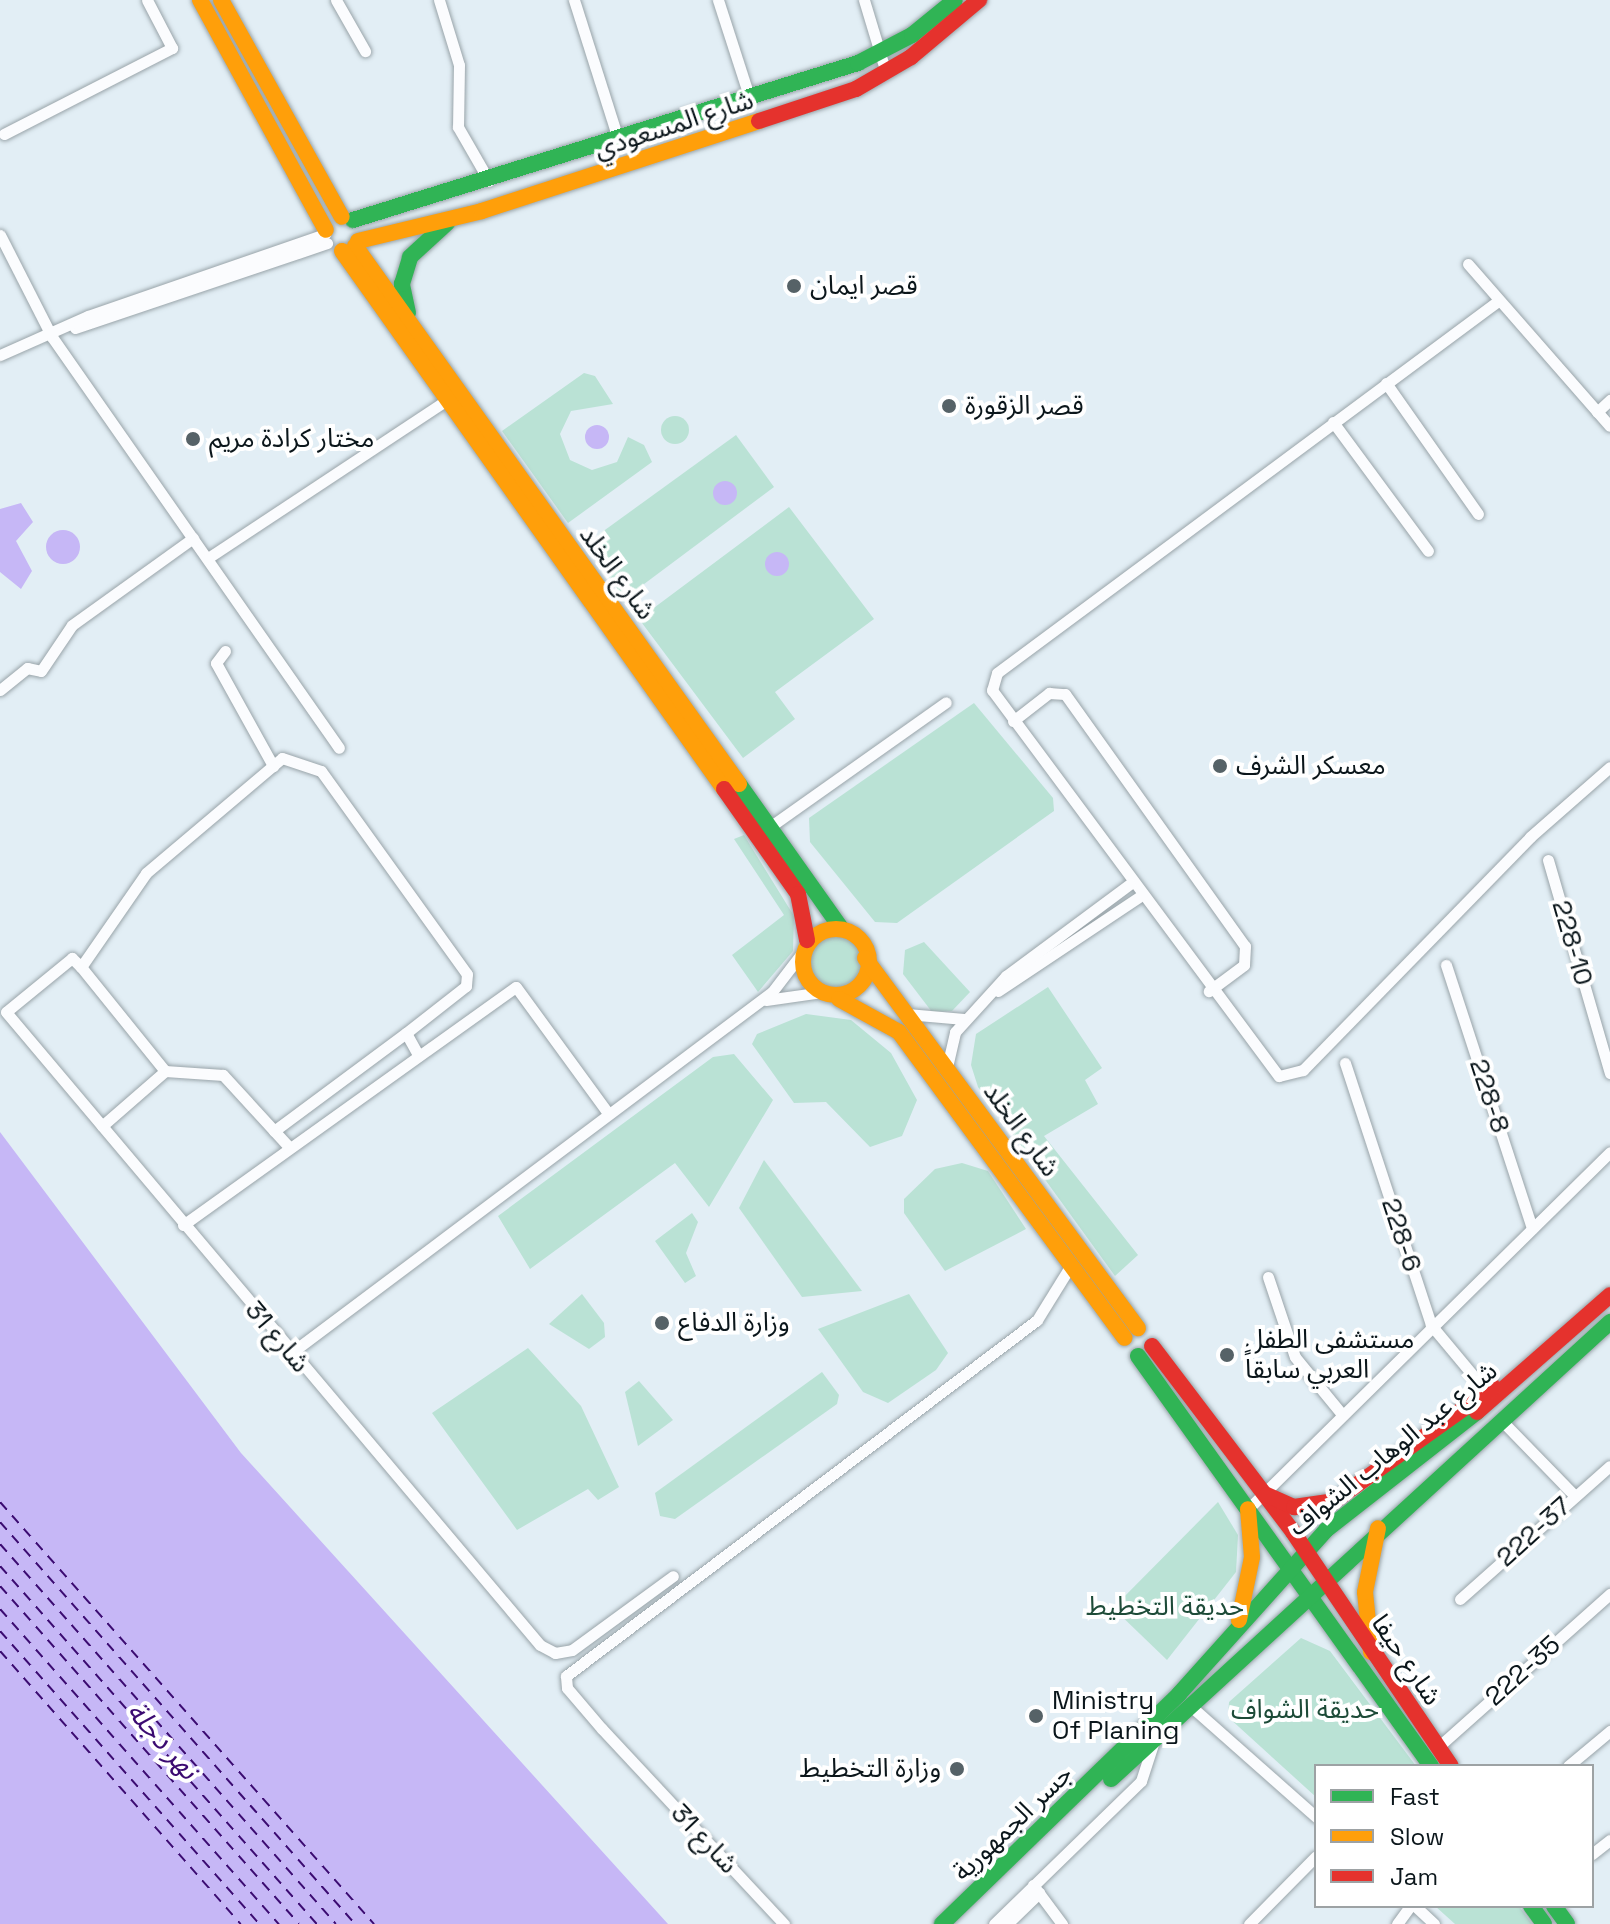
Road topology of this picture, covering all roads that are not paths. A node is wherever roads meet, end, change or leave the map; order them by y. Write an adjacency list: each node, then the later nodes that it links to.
1 (147, 0): 15 (street)
2 (200, 0): 21 (main road, شارع الخلد)
3 (336, 0): 11 (street)
4 (439, 0): 17 (street)
5 (574, 0): 16 (street)
6 (718, 0): 14 (street)
7 (864, 0): 12 (street)
8 (955, 0): 12 (main road, شارع المسعودي)
9 (979, 0): 13 (main road, شارع المسعودي)
10 (225, 1): 19 (main road)
11 (365, 51)
12 (879, 54): 13 (street); 14 (main road, شارع المسعودي)
13 (886, 73): 18 (main road, شارع المسعودي)
14 (749, 96): 16 (main road, شارع المسعودي)
15 (4, 134)
16 (618, 139): 17 (main road, شارع المسعودي)
17 (489, 181): 19 (main road, شارع المسعودي)
18 (458, 216): 21 (main road, شارع المسعودي); 24 (main road)
19 (347, 219): 21 (main road); 21 (main road)
20 (0, 235): 25 (street)
21 (339, 241): 24 (main road, شارع الخلد); 25 (street); 29 (main road, شارع الخلد)
22 (1468, 264): 23 (street)
23 (1498, 301): 27 (street); 30 (street)
24 (411, 322): 44 (main road, شارع الخلد)
25 (52, 337): 26 (street); 34 (street)
26 (0, 355)
27 (1386, 383): 31 (street); 33 (street)
28 (1610, 400): 30 (street)
29 (445, 401): 36 (street); 49 (main road, شارع الخلد)
30 (1597, 412): 32 (street)
31 (1333, 422): 35 (street); 40 (street)
32 (1610, 426)
33 (1478, 514)
34 (193, 538): 36 (street); 38 (street)
35 (1428, 551)
36 (208, 558): 41 (street)
37 (225, 651): 42 (street)
38 (0, 690)
39 (946, 702): 44 (street)
40 (1013, 721): 46 (street); 54 (street)
41 (339, 748)
42 (273, 766): 52 (street); 60 (street)
43 (1610, 767): 54 (street)
44 (771, 826): 48 (main road, شارع الخلد)
45 (1548, 860): 65 (street, 228-10)
46 (1130, 884): 47 (street); 53 (street)
47 (1139, 897): 53 (street); 54 (street)
48 (841, 928): 49 (main road); 50 (main road)
49 (806, 944): 55 (main road); 57 (street)
50 (865, 958): 56 (main road); 58 (main road, شارع الخلد)
51 (1446, 965): 73 (street, 228-8)
52 (81, 967): 64 (street); 67 (street, شارع 31)
53 (998, 991): 59 (street)
54 (1209, 991)
55 (823, 992): 56 (main road); 57 (street)
56 (839, 999): 69 (main road, شارع الخلد)
57 (754, 1005): 66 (street)
58 (907, 1014): 59 (street); 63 (main road, شارع الخلد)
59 (964, 1019): 63 (street)
60 (406, 1033): 61 (street); 68 (street)
61 (419, 1056): 66 (street); 70 (street)
62 (1345, 1063): 78 (street, 228-6)
63 (947, 1067): 69 (main road, شارع الخلد)
64 (165, 1071): 67 (street); 68 (street)
65 (1610, 1073)
66 (608, 1113): 79 (street)
67 (102, 1126): 72 (street, شارع 31)
68 (274, 1131): 70 (street)
69 (989, 1142): 74 (main road, شارع الخلد); 74 (main road, شارع الخلد)
70 (289, 1147): 72 (street)
71 (1610, 1152): 73 (street)
72 (183, 1225): 79 (street, شارع 31)
73 (1532, 1228): 78 (street)
74 (1071, 1265): 113 (street, شارع 31)
75 (1268, 1277): 82 (street)
76 (1610, 1295): 80 (main road, شارع عبد الوهاب الشواف)
77 (1610, 1322): 83 (main road, شارع عبد الوهاب الشواف)
78 (1431, 1325): 81 (street, 228-6); 82 (street)
79 (291, 1353): 91 (street, شارع 31)
80 (1520, 1378): 81 (main road); 89 (main road, شارع عبد الوهاب الشواف)
81 (1486, 1391): 85 (main road)
82 (1341, 1413): 85 (street)
83 (1503, 1422): 86 (street); 88 (main road, شارع عبد الوهاب الشواف)
84 (1610, 1466): 86 (street, 222-37)
85 (1267, 1495): 87 (street); 87 (main road); 89 (main road)
86 (1575, 1496): 95 (street, 222-37)
87 (1248, 1509): 90 (main road); 96 (main road)
88 (1378, 1527): 92 (main road, شارع عبد الوهاب الشواف); 97 (main road)
89 (1305, 1549): 90 (main road, شارع عبد الوهاب الشواف); 92 (main road)
90 (1288, 1566): 94 (main road); 96 (main road, شارع عبد الوهاب الشواف)
91 (673, 1576)
92 (1324, 1580): 94 (main road, شارع عبد الوهاب الشواف); 97 (main road, شارع حيفا)
93 (1610, 1594): 101 (street, 222-35)
94 (1309, 1595): 98 (main road, شارع عبد الوهاب الشواف); 103 (main road, شارع حيفا)
95 (1460, 1599)
96 (1236, 1630): 102 (main road, شارع عبد الوهاب الشواف)
97 (1371, 1652): 101 (main road, شارع حيفا)
98 (1194, 1709): 100 (main road, شارع عبد الوهاب الشواف); 106 (street)
99 (1610, 1731): 105 (street)
100 (1153, 1743): 102 (main road, شارع عبد الوهاب الشواف); 110 (street)
101 (1437, 1748): 104 (main road, شارع حيفا)
102 (1122, 1761): 114 (main road, جسر الجمهورية); 115 (main road, جسر الجمهورية)
103 (1430, 1764)
104 (1449, 1764)
105 (1570, 1764)
106 (1314, 1815)
107 (1610, 1840): 108 (street)
108 (1594, 1852)
109 (1314, 1858): 119 (street)
110 (1036, 1889): 116 (street); 117 (street); 118 (street)
111 (1411, 1908): 120 (street)
112 (1415, 1908): 121 (street)
113 (784, 1924)
114 (942, 1924)
115 (959, 1924)
116 (994, 1924)
117 (1007, 1924)
118 (1062, 1924)
119 (1249, 1924)
120 (1397, 1924)
121 (1434, 1924)

